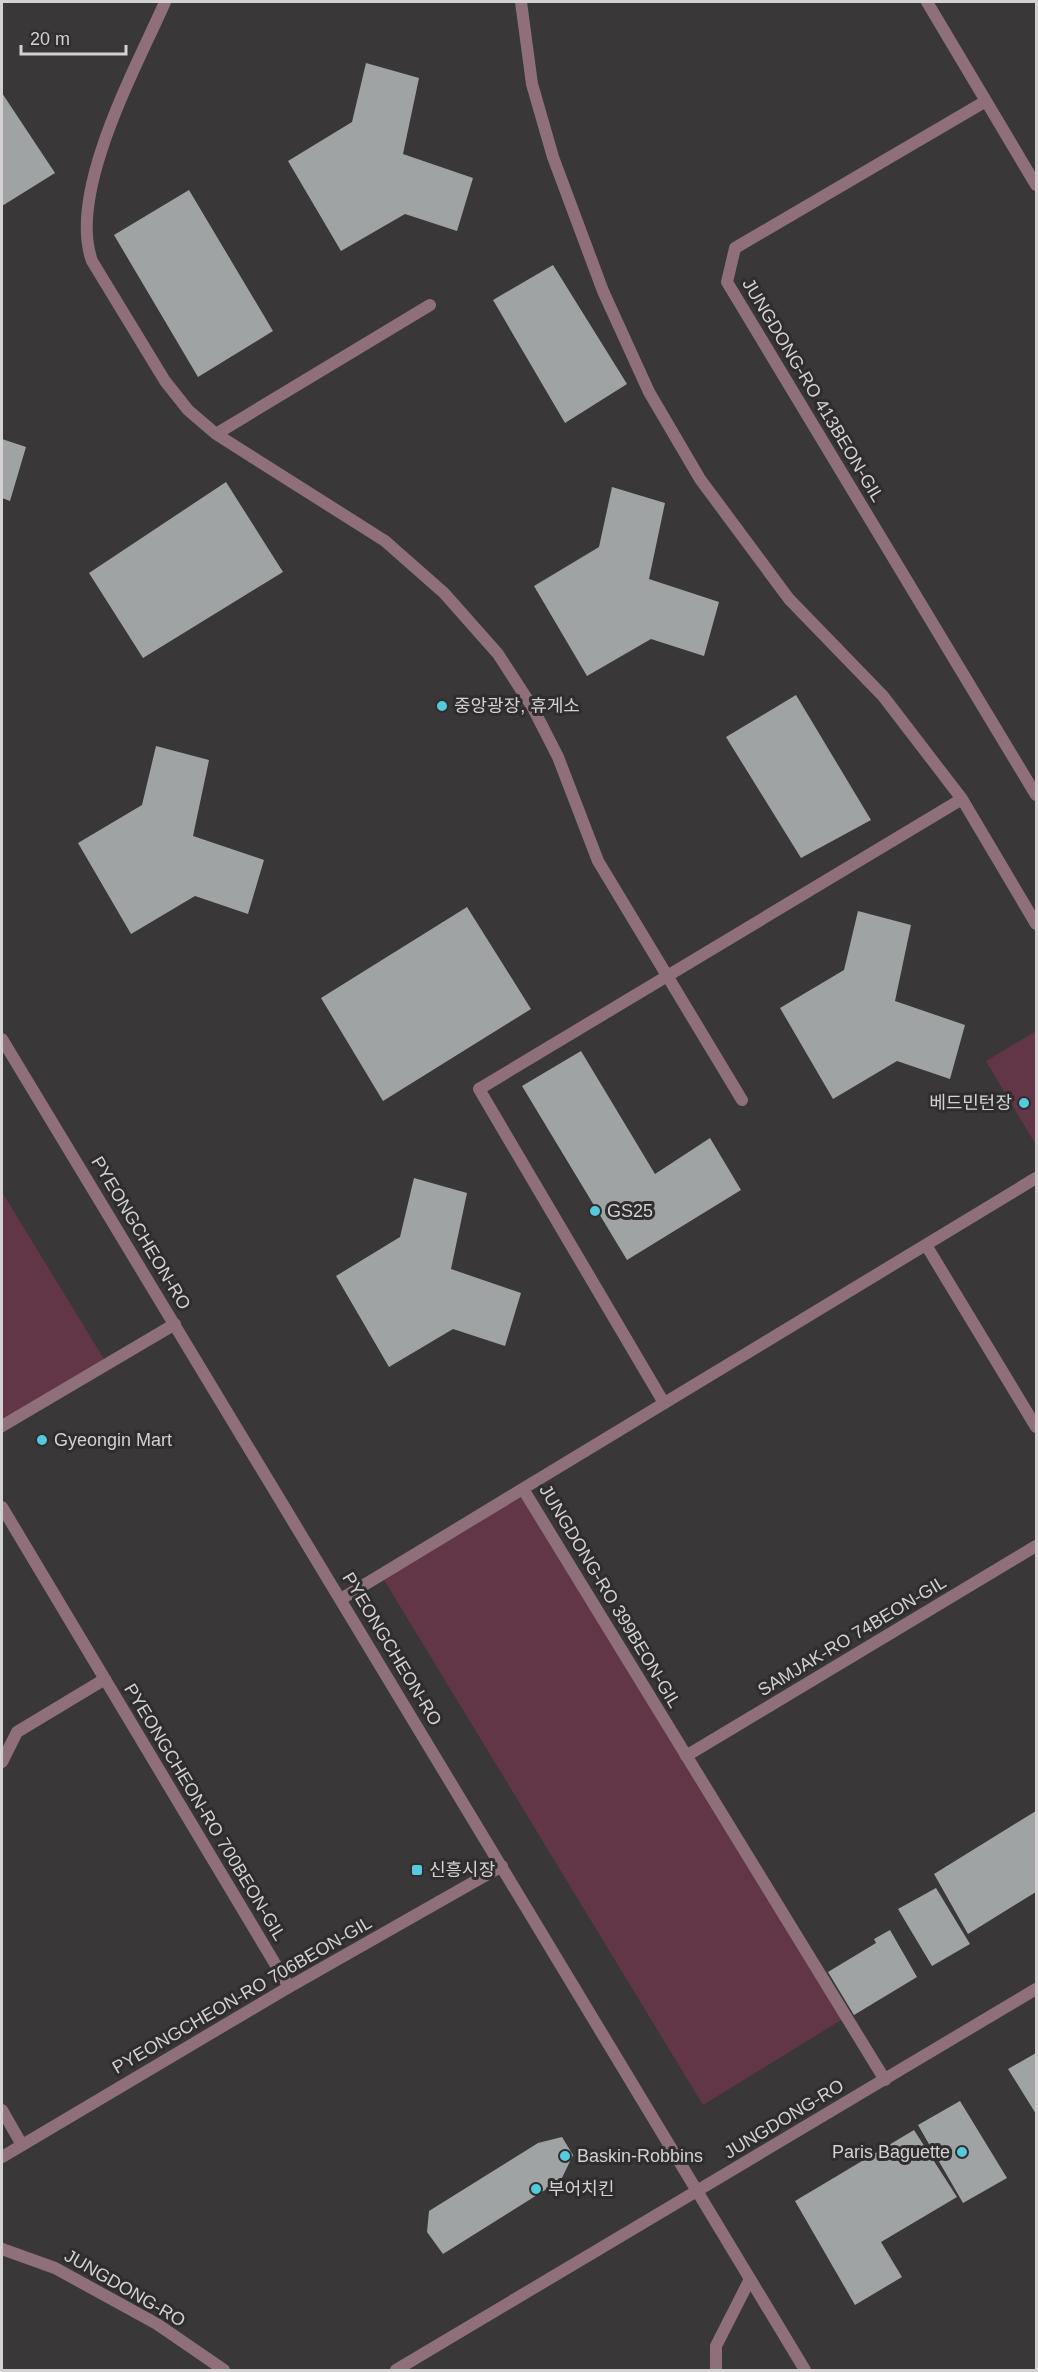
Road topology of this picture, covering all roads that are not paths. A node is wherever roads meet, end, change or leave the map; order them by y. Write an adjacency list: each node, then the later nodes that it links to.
1 (165, 2): 7 (street)
2 (521, 2): 9 (street)
3 (927, 2): 4 (street)
4 (986, 100): 5 (street); 8 (street, JUNGDONG-RO 413BEON-GIL)
5 (1036, 185)
6 (430, 305): 7 (street)
7 (216, 434): 11 (street)
8 (1036, 795)
9 (962, 799): 10 (street); 11 (street)
10 (1036, 924)
11 (667, 976): 13 (street); 17 (street)
12 (2, 1039): 16 (street, PYEONGCHEON-RO)
13 (742, 1100)
14 (1036, 1178): 15 (street, JUNGDONG-RO 399BEON-GIL)
15 (926, 1245): 17 (street, JUNGDONG-RO 399BEON-GIL); 19 (street)
16 (175, 1324): 18 (street); 23 (street, PYEONGCHEON-RO)
17 (664, 1403): 20 (street, JUNGDONG-RO 399BEON-GIL)
18 (2, 1426)
19 (1036, 1427)
20 (523, 1489): 23 (street); 25 (street, JUNGDONG-RO 399BEON-GIL)
21 (2, 1507): 24 (street)
22 (1036, 1546): 25 (street, SAMJAK-RO 74BEON-GIL)
23 (341, 1599): 27 (street, PYEONGCHEON-RO)
24 (105, 1679): 26 (street, PYEONGCHEON-RO 700BEON-GIL); 28 (street, PYEONGCHEON-RO 700BEON-GIL)
25 (686, 1756): 30 (street, JUNGDONG-RO 399BEON-GIL)
26 (2, 1762)
27 (502, 1866): 28 (street, PYEONGCHEON-RO 706BEON-GIL); 34 (street, PYEONGCHEON-RO)
28 (289, 1987): 32 (street, PYEONGCHEON-RO 706BEON-GIL)
29 (1036, 1989): 30 (street, JUNGDONG-RO)
30 (885, 2080): 34 (street, JUNGDONG-RO)
31 (2, 2110): 32 (street)
32 (22, 2145): 33 (street, PYEONGCHEON-RO 706BEON-GIL)
33 (2, 2157)
34 (697, 2192): 36 (street, PYEONGCHEON-RO); 38 (street, JUNGDONG-RO)
35 (2, 2249): 37 (street, JUNGDONG-RO)
36 (750, 2278): 39 (street); 40 (street, PYEONGCHEON-RO)
37 (224, 2370)
38 (396, 2370)
39 (716, 2370)
40 (805, 2370)

